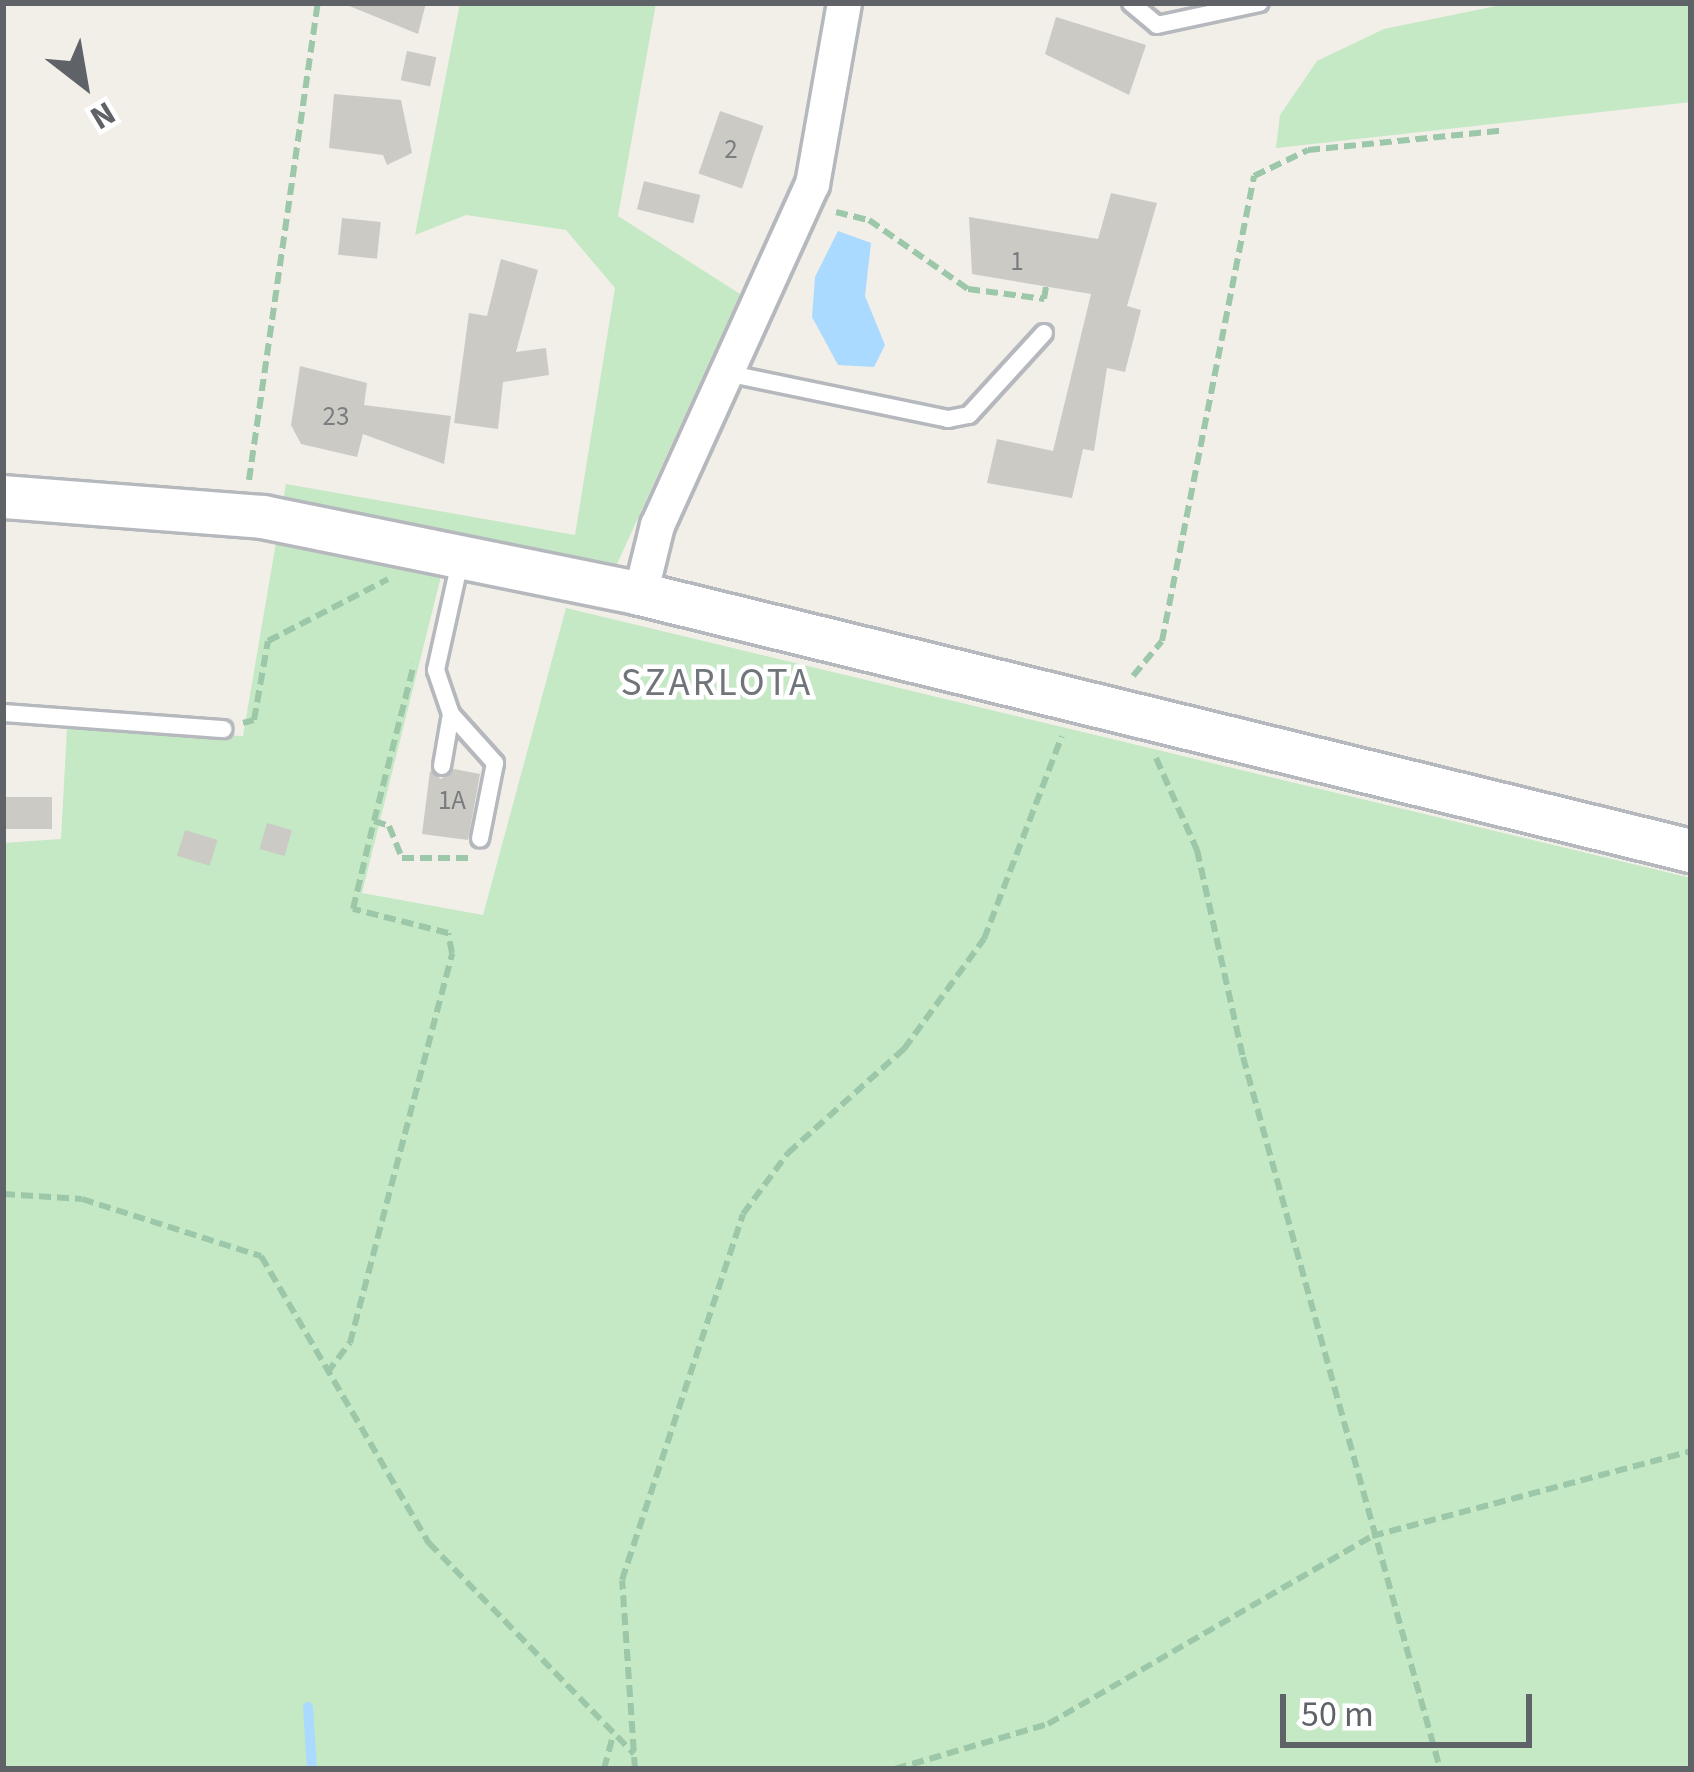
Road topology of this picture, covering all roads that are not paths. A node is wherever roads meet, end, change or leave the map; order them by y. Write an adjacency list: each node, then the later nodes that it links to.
1 (844, 3): 5 (street)
2 (1131, 3): 3 (lane)
3 (1260, 3)
4 (1044, 333): 5 (lane)
5 (726, 373): 8 (street)
6 (3, 497): 7 (street)
7 (450, 555): 8 (street); 10 (lane)
8 (640, 594): 14 (street)
9 (3, 713): 11 (lane)
10 (451, 714): 12 (lane); 13 (lane)
11 (223, 729)
12 (442, 766)
13 (480, 838)
14 (1691, 851)

